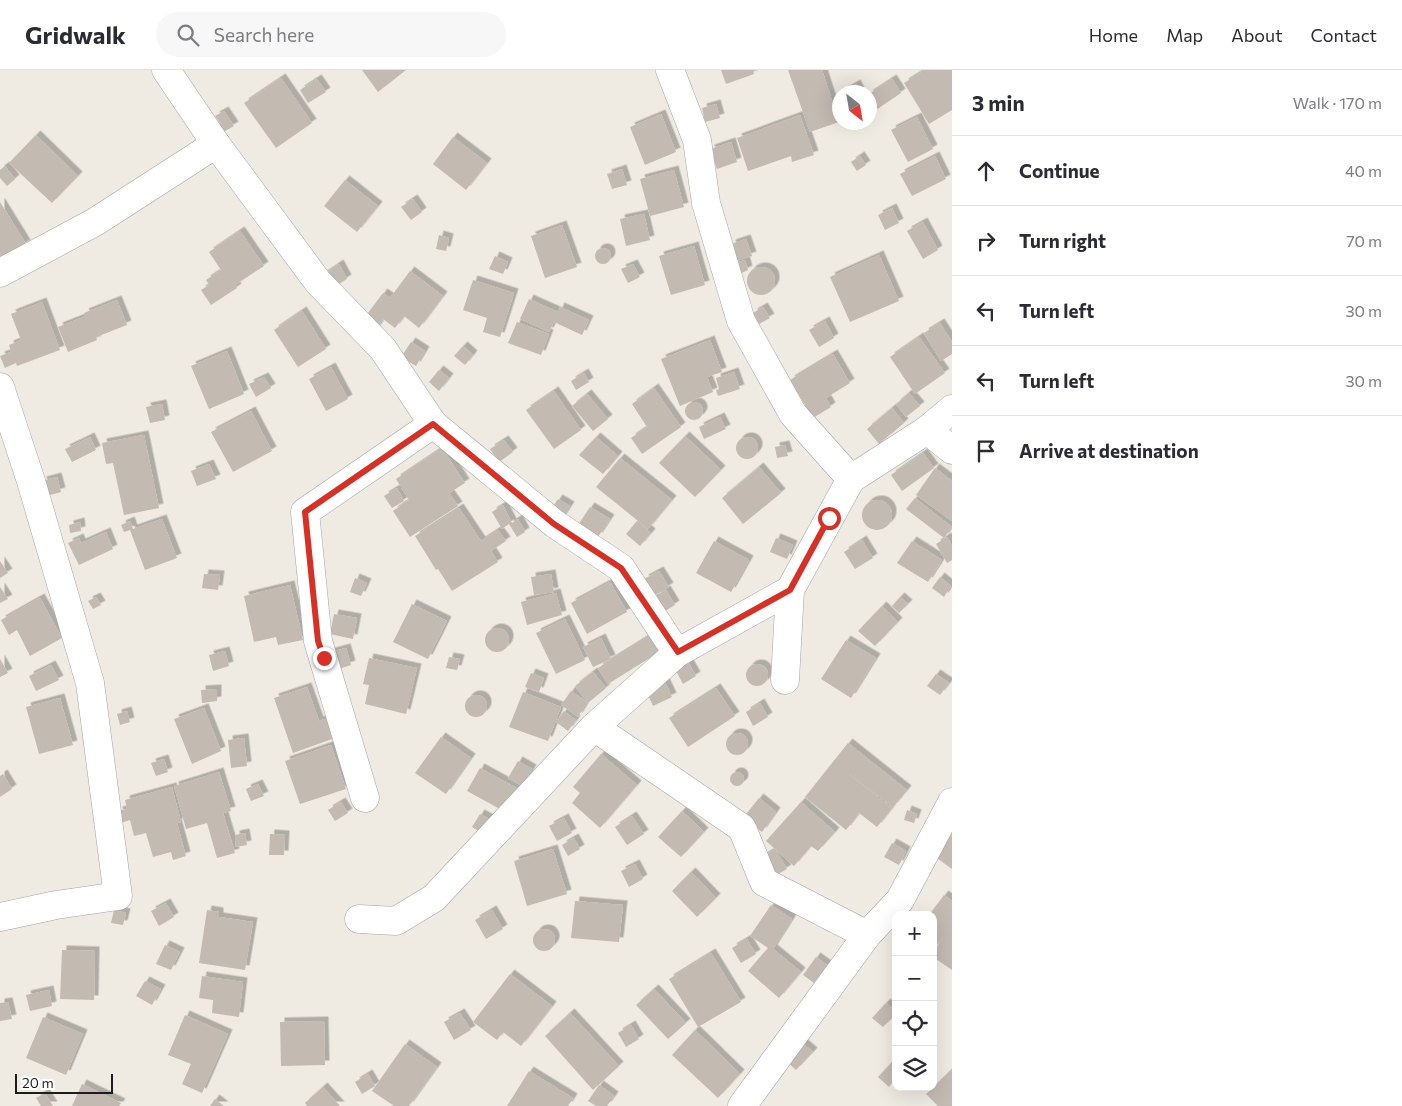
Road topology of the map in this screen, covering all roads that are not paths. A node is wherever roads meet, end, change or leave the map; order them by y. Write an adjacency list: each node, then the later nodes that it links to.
1 (166, 70): 3 (street)
2 (670, 70): 10 (street)
3 (216, 144): 4 (street); 7 (street)
4 (0, 273)
5 (0, 387): 17 (street)
6 (952, 409): 8 (street)
7 (433, 424): 12 (street); 15 (street)
8 (927, 430): 9 (street); 10 (street)
9 (952, 450)
10 (851, 479): 11 (street)
11 (790, 590): 12 (street); 13 (street)
12 (678, 652): 14 (street)
13 (785, 680)
14 (594, 727): 18 (street); 19 (street)
15 (365, 798)
16 (952, 802): 19 (street)
17 (0, 916)
18 (359, 919)
19 (867, 935): 20 (street)
20 (742, 1106)

